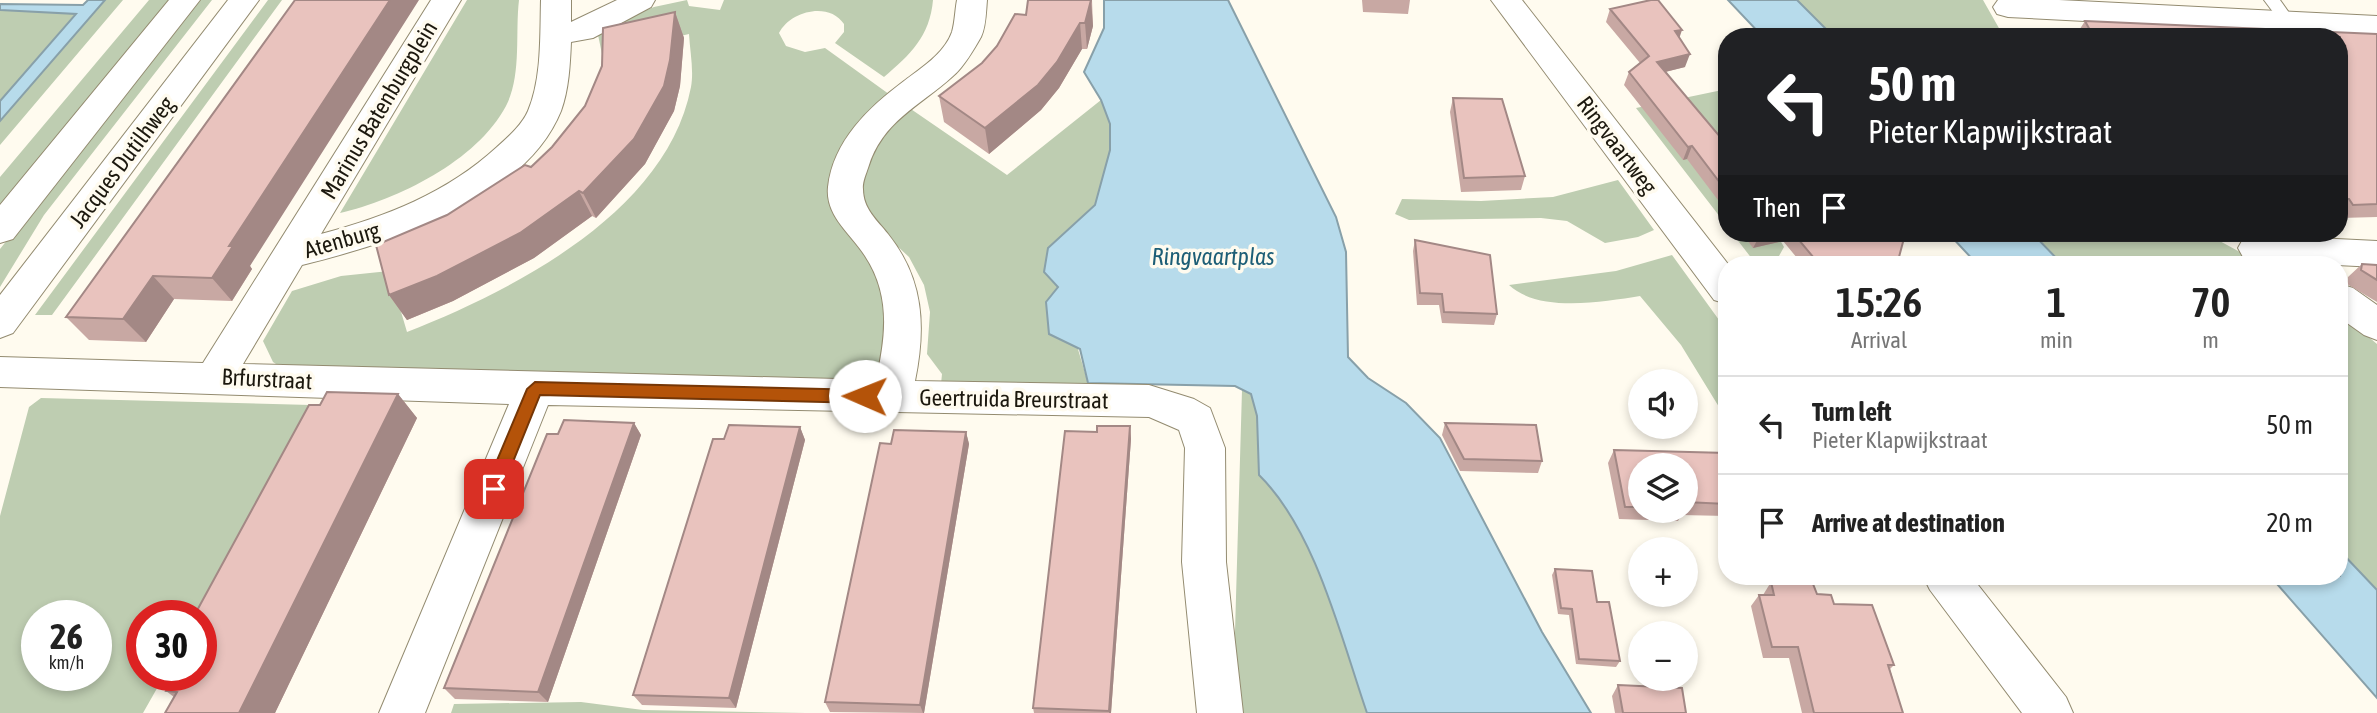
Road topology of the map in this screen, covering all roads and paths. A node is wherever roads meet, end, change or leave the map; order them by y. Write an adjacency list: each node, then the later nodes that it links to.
1 (185, 0): 13 (street)
2 (244, 0): 19 (street, Jacques Dutilhweg)
3 (446, 0): 16 (street, Marinus Batenburgplein)
4 (556, 0): 12 (street)
5 (640, 0): 12 (street)
6 (972, 0): 24 (street)
7 (1506, 0): 17 (street, Ringvaartweg)
8 (2006, 4): 9 (street); 11 (street)
9 (2280, 11): 10 (street)
10 (2377, 26)
11 (2021, 28)
12 (555, 33): 16 (street, Atenburg)
13 (0, 230)
14 (2256, 248): 15 (street)
15 (2377, 254)
16 (290, 255): 22 (street, Atenburg)
17 (1718, 278)
18 (2348, 304): 20 (street)
19 (0, 323)
20 (2377, 325)
21 (0, 372): 22 (street, Brfurstraat)
22 (215, 377): 23 (street, Brfurstraat)
23 (535, 389): 24 (street, Geertruida Breurstraat); 26 (street)
24 (892, 397): 27 (street, Geertruida Breurstraat)
25 (1952, 585): 28 (street)
26 (402, 713)
27 (1220, 713)
28 (2050, 713)

